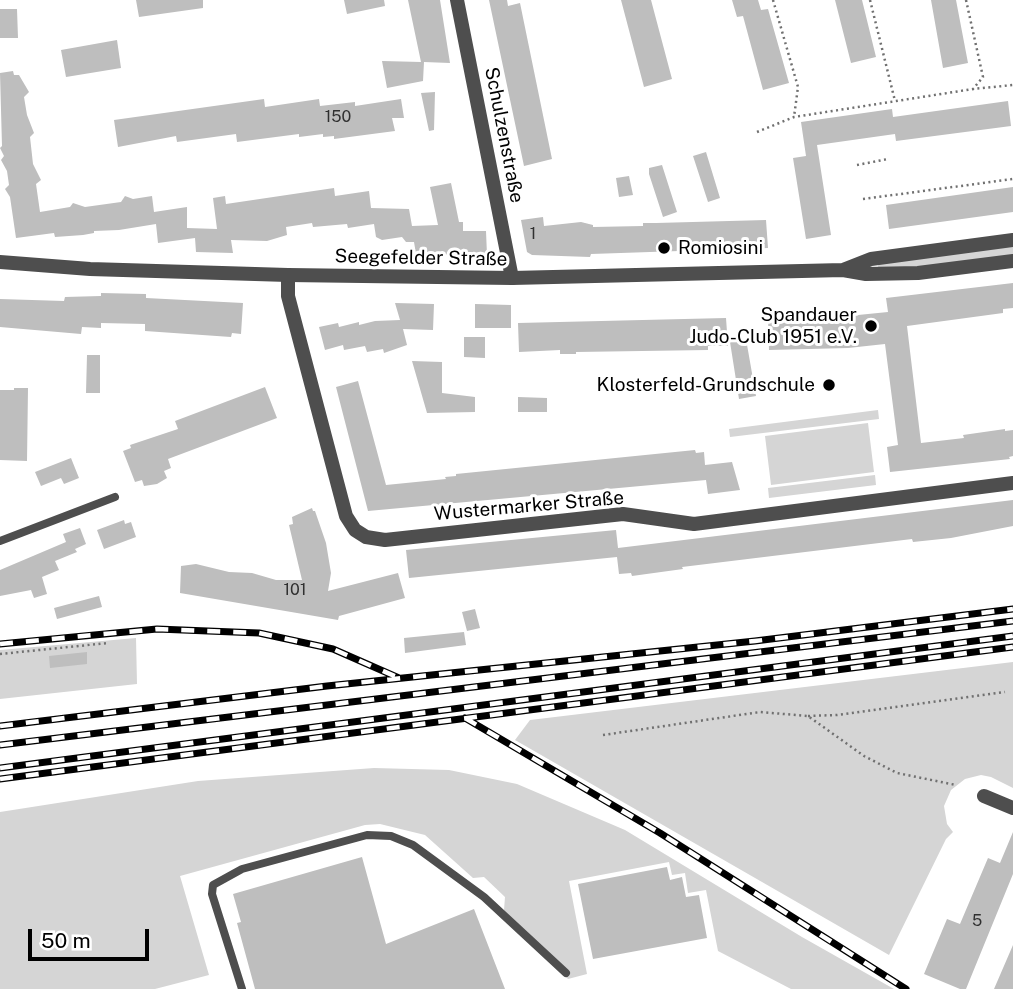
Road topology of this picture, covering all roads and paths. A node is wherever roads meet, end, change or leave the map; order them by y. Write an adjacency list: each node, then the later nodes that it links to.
1 (457, 0): 19 (street, Schulzenstraße)
2 (773, 0): 8 (path)
3 (870, 0): 7 (path)
4 (966, 0): 6 (path)
5 (1013, 85): 6 (path)
6 (973, 89): 7 (path)
7 (895, 101): 8 (path)
8 (794, 117): 9 (path)
9 (757, 132)
10 (888, 159): 11 (path)
11 (857, 165)
12 (1013, 179): 13 (path)
13 (863, 199)
14 (1013, 240): 17 (street, Seegefelder Straße)
15 (1013, 261): 17 (street, Seegefelder Straße)
16 (0, 262): 18 (street, Seegefelder Straße)
17 (843, 270): 19 (street, Seegefelder Straße)
18 (288, 275): 19 (street, Seegefelder Straße); 20 (street, Wustermarker Straße)
19 (512, 278)
20 (1013, 483)
21 (115, 497): 22 (lane)
22 (0, 541)
23 (108, 643): 24 (path)
24 (0, 653)
25 (1005, 692): 26 (path)
26 (807, 716): 27 (path); 28 (path)
27 (603, 735)
28 (956, 785)
29 (985, 796): 30 (street)
30 (1013, 808)
31 (566, 973): 32 (lane)
32 (242, 989)

